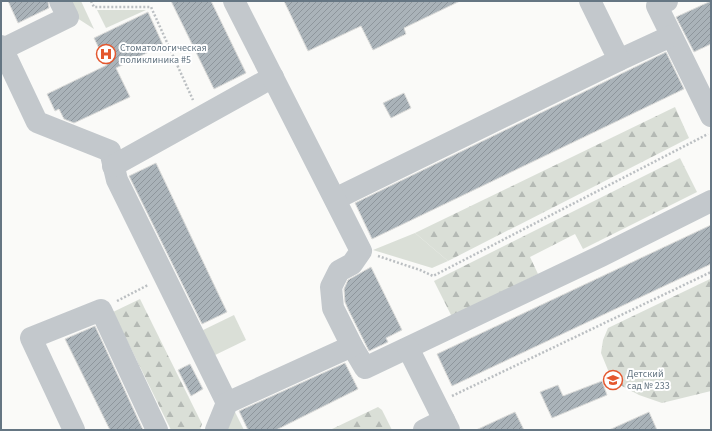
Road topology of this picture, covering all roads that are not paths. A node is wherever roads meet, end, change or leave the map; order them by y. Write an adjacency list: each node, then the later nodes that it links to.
1 (60, 1): 6 (lane)
2 (234, 1): 8 (lane)
3 (590, 1): 7 (lane)
4 (667, 1): 5 (lane)
5 (671, 36): 7 (lane); 9 (lane)
6 (2, 48): 10 (lane)
7 (619, 60): 11 (lane)
8 (273, 77): 10 (lane); 11 (lane)
9 (711, 116)
10 (113, 166): 15 (lane)
11 (335, 199): 13 (lane)
12 (711, 201): 14 (lane)
13 (352, 346): 14 (lane); 15 (lane)
14 (408, 348): 16 (lane)
15 (227, 403): 19 (lane)
16 (443, 418): 20 (lane)
17 (74, 430): 18 (lane)
18 (157, 430)
19 (216, 430)
20 (424, 430)

